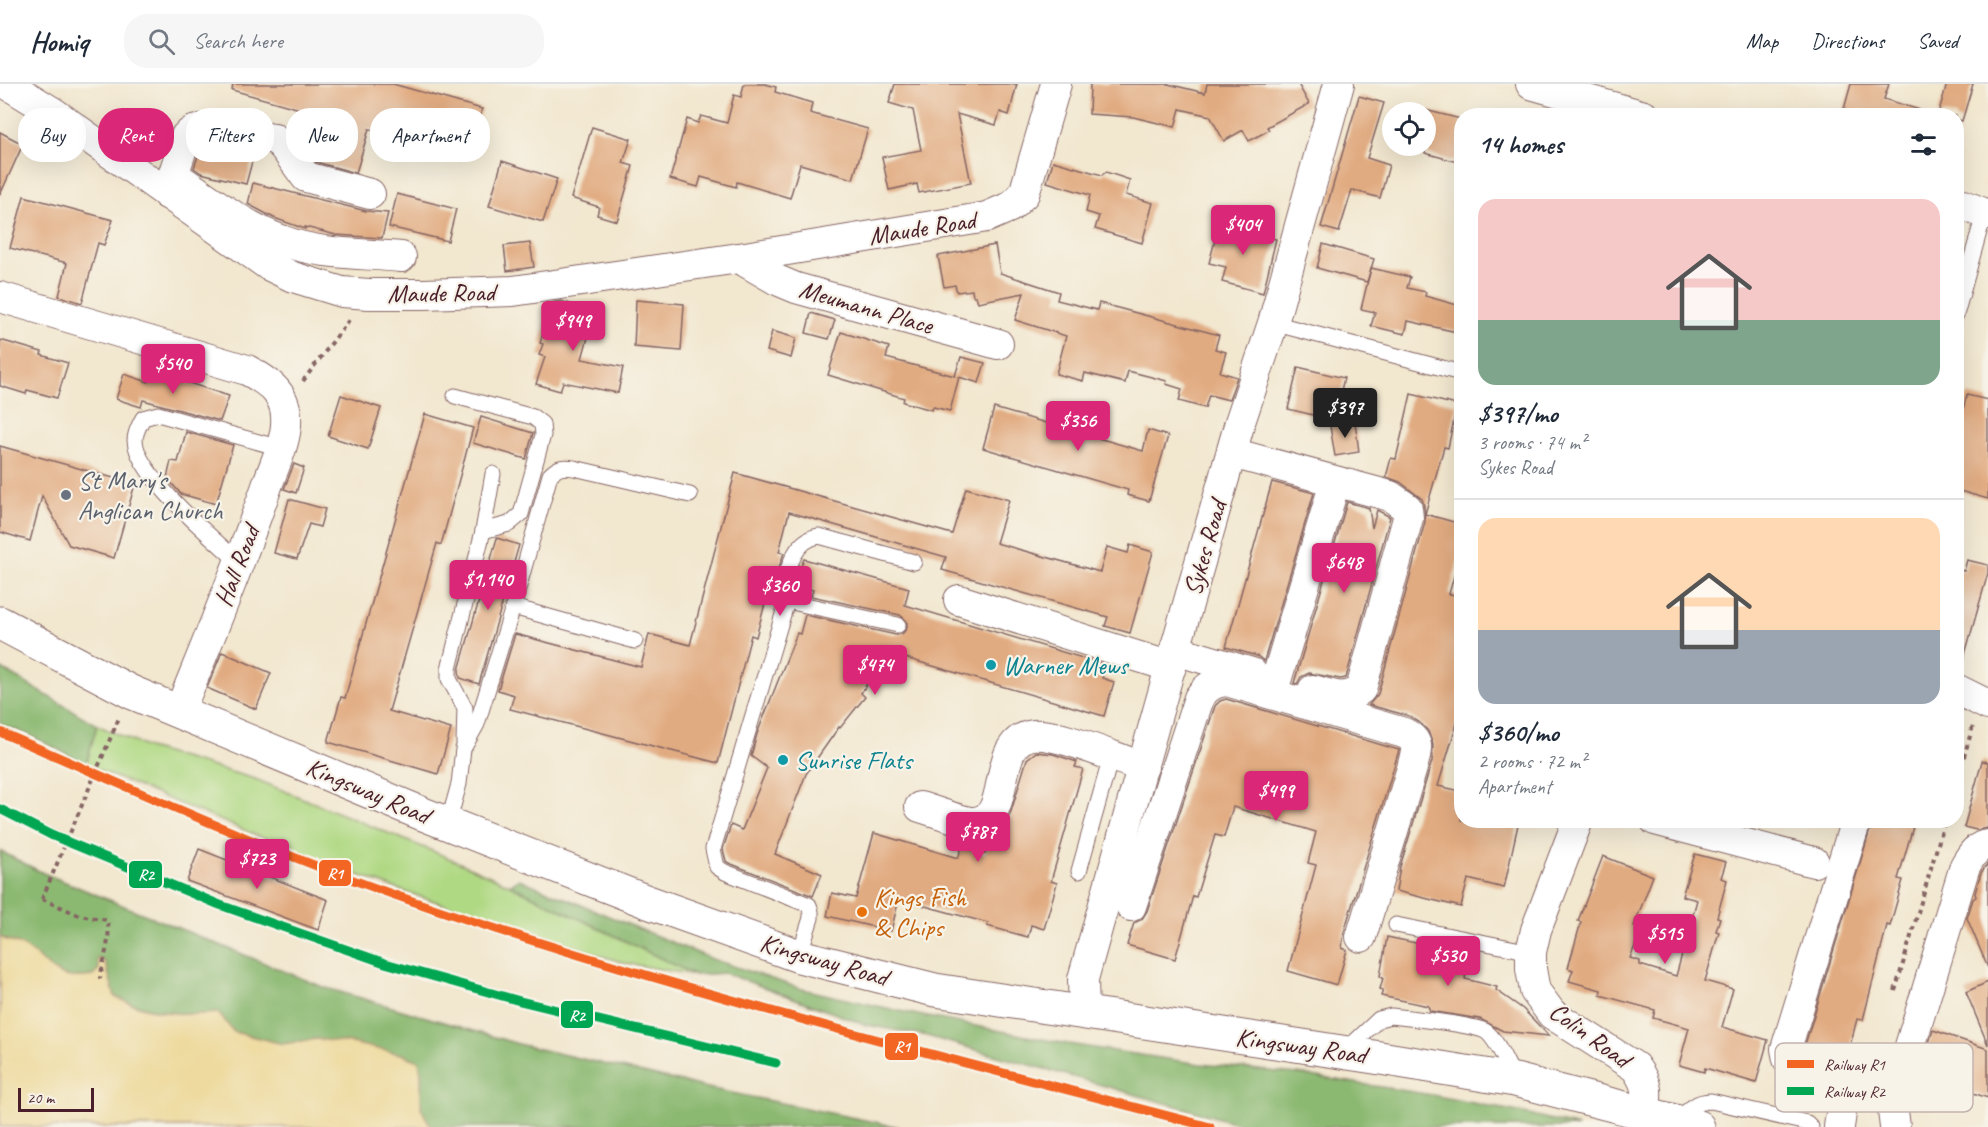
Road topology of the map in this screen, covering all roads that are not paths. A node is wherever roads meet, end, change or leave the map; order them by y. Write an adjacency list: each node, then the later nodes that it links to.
1 (8, 84): 6 (street, Maude Road)
2 (1056, 84): 11 (street, Maude Road)
3 (1339, 84): 14 (street, Sykes Road)
4 (1531, 84): 5 (street)
5 (1616, 108)
6 (171, 185): 7 (street); 10 (street); 11 (street, Maude Road)
7 (370, 194)
8 (1964, 205): 9 (street)
9 (1986, 215): 12 (lane)
10 (401, 257)
11 (739, 258): 15 (street, Meumann Place)
12 (1964, 288)
13 (0, 297): 18 (street, Hall Road)
14 (1273, 323): 16 (lane); 19 (street, Sykes Road)
15 (998, 344)
16 (1454, 371)
17 (455, 396): 23 (lane)
18 (280, 448): 25 (street, Hall Road); 25 (lane)
19 (1232, 453): 21 (street); 32 (street, Sykes Road)
20 (494, 474): 23 (lane)
21 (1335, 482): 33 (street); 33 (street)
22 (690, 495): 28 (lane)
23 (483, 531): 38 (lane)
24 (914, 562): 27 (lane)
25 (240, 563): 36 (street, Hall Road)
26 (959, 600): 32 (street)
27 (788, 601): 30 (lane); 53 (lane)
28 (513, 607): 31 (lane); 38 (lane)
29 (0, 623): 36 (main road, Kingsway Road)
30 (898, 625)
31 (636, 641)
32 (1173, 658): 33 (street); 39 (street, Sykes Road)
33 (1276, 681)
34 (1964, 696): 35 (street)
35 (1982, 711)
36 (179, 712): 42 (main road, Kingsway Road)
37 (1184, 748): 39 (street); 49 (street); 51 (street)
38 (463, 749): 42 (lane)
39 (1146, 754): 40 (street); 54 (street, Sykes Road)
40 (1111, 757): 41 (street); 48 (lane)
41 (920, 807)
42 (448, 824): 53 (main road, Kingsway Road)
43 (1575, 828): 52 (street, Colin Road)
44 (1685, 828): 47 (street)
45 (1854, 828): 55 (street)
46 (1988, 845): 56 (street)
47 (1814, 862)
48 (1079, 871)
49 (1131, 906)
50 (1396, 925): 52 (lane)
51 (1361, 937)
52 (1531, 952): 61 (street, Colin Road)
53 (799, 956): 54 (main road, Kingsway Road)
54 (1084, 1014): 57 (main road, Kingsway Road)
55 (1788, 1043)
56 (1911, 1043)
57 (1344, 1052): 58 (main road, Kingsway Road); 58 (lane)
58 (1515, 1080): 61 (main road, Kingsway Road)
59 (1841, 1112): 64 (street)
60 (1893, 1112): 65 (street)
61 (1644, 1114): 62 (main road, Kingsway Road)
62 (1688, 1124): 63 (lane)
63 (1811, 1127)
64 (1839, 1127)
65 (1895, 1127)

